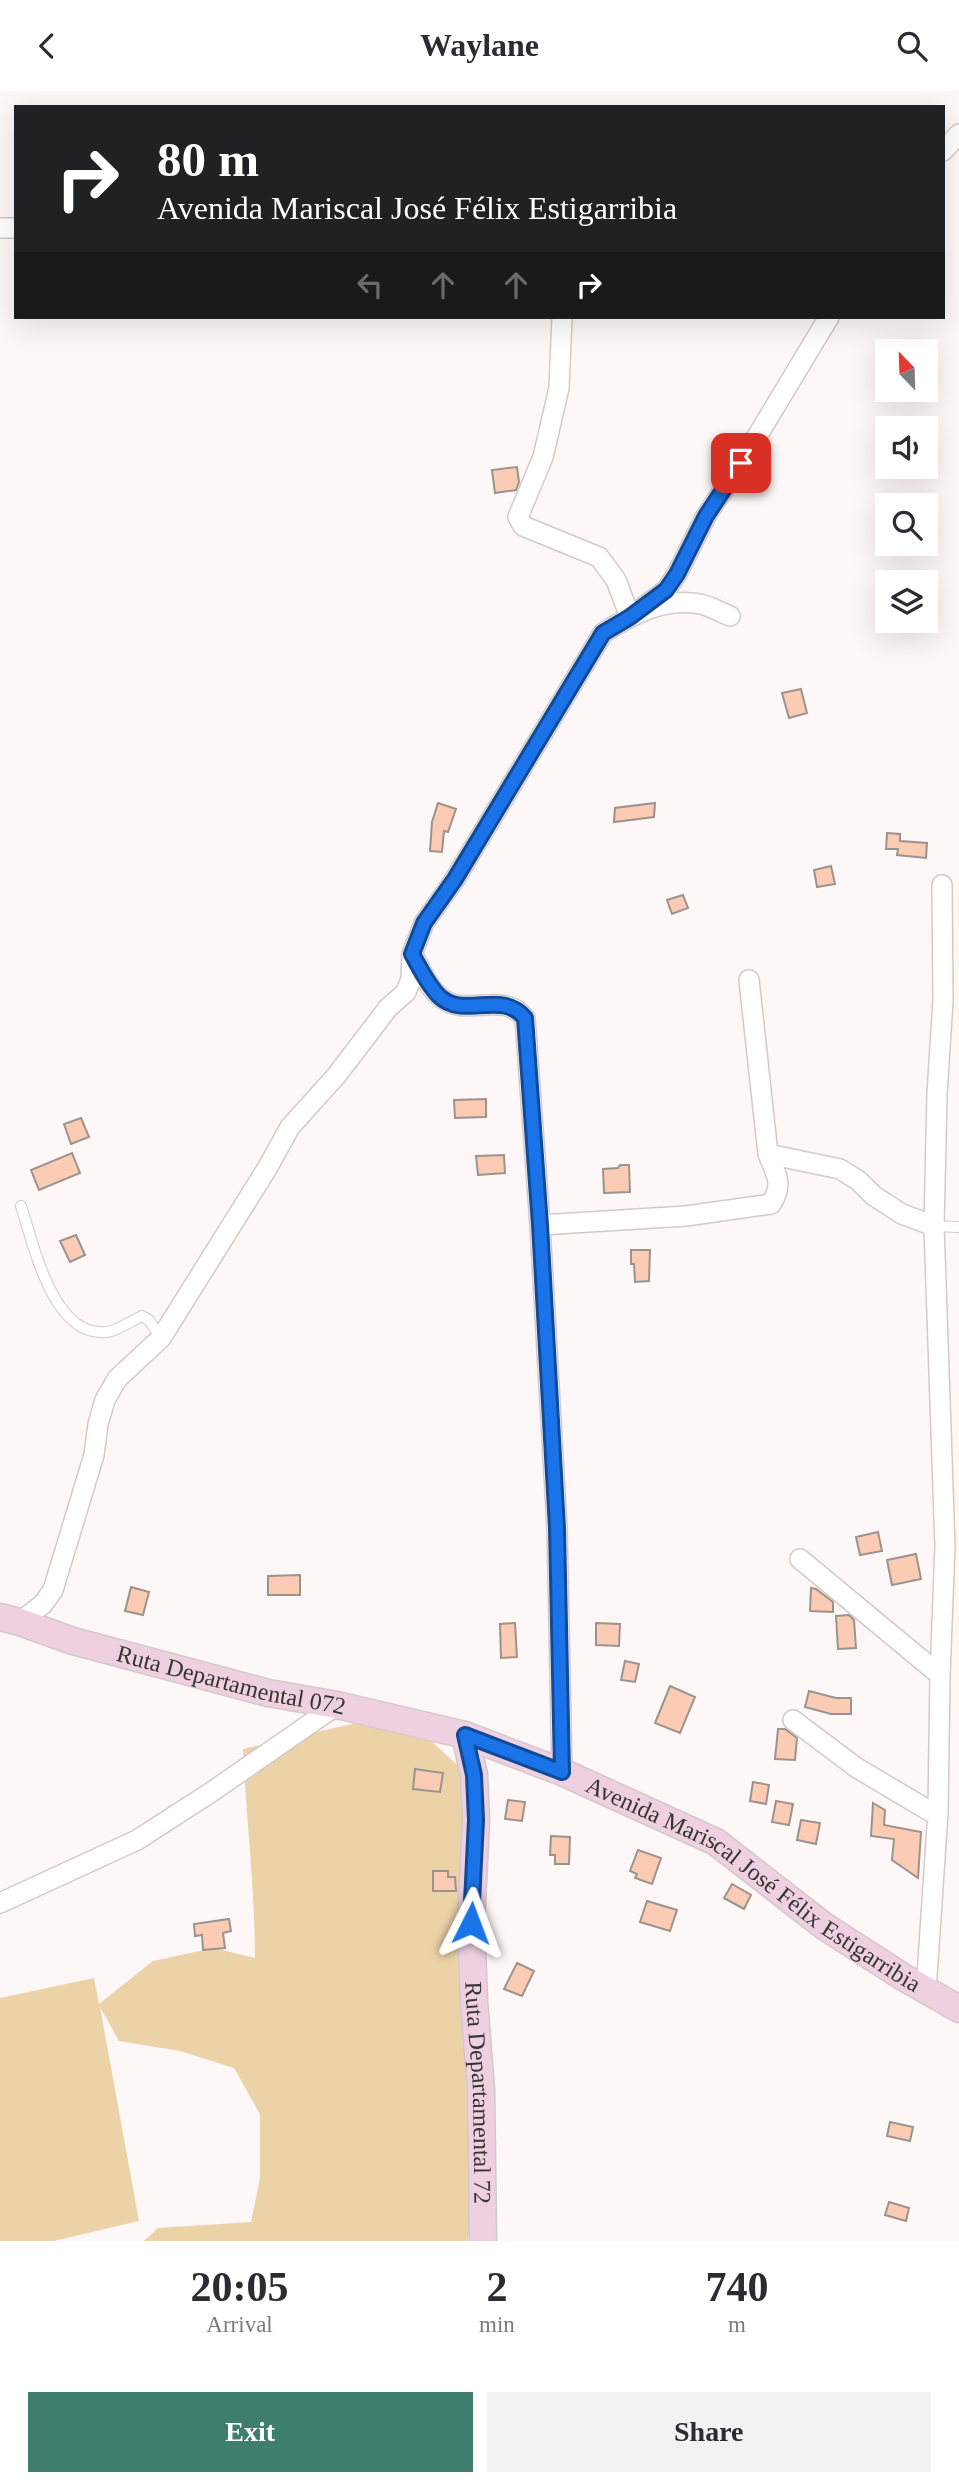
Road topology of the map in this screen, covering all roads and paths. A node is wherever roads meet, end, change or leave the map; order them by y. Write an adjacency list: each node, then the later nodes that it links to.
1 (959, 134): 2 (street)
2 (945, 149)
3 (562, 319): 5 (street)
4 (828, 319): 5 (street)
5 (630, 617): 6 (street); 8 (street)
6 (730, 617)
7 (942, 885): 13 (street)
8 (412, 954): 12 (street); 15 (street)
9 (749, 980): 10 (street)
10 (768, 1154): 12 (street); 13 (street)
11 (21, 1206): 15 (lane)
12 (540, 1225): 22 (street)
13 (934, 1226): 14 (lane); 18 (street)
14 (959, 1227)
15 (161, 1338): 17 (street)
16 (800, 1559): 18 (street)
17 (10, 1620): 19 (main road, Ruta Departamental 072)
18 (940, 1675): 23 (street)
19 (337, 1705): 21 (main road, Ruta Departamental 072); 24 (street)
20 (793, 1720): 23 (street)
21 (465, 1735): 22 (main road, Avenida Mariscal José Félix Estigarribia); 27 (main road, Ruta Departamental 72)
22 (562, 1772): 25 (main road, Avenida Mariscal José Félix Estigarribia)
23 (938, 1816): 25 (street)
24 (0, 1903)
25 (926, 1991): 26 (main road, Avenida Mariscal José Félix Estigarribia)
26 (959, 2009)
27 (483, 2241)

